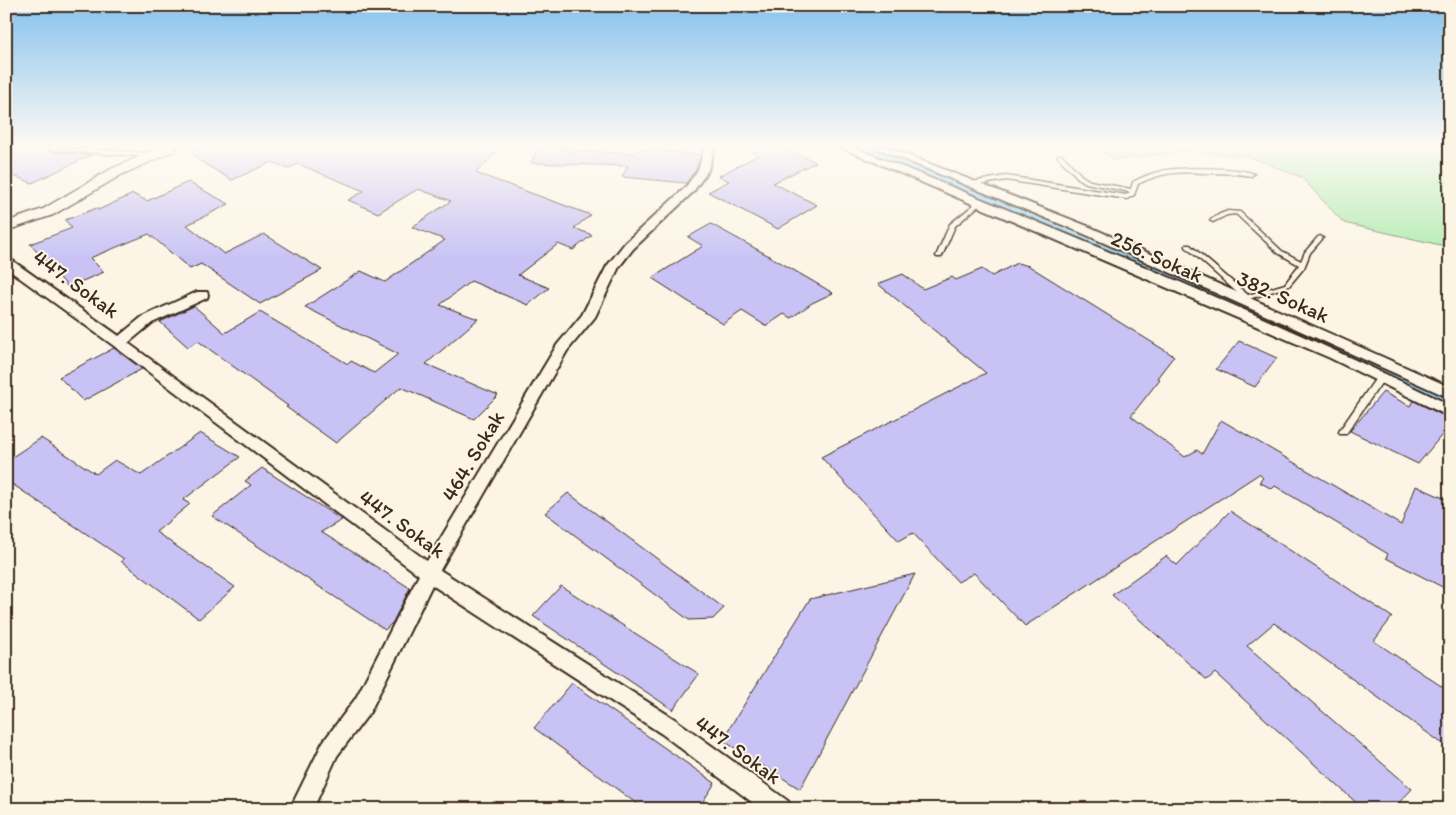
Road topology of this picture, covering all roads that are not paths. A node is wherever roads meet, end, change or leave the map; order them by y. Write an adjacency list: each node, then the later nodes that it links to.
1 (94, 185): 11 (street)
2 (692, 185): 24 (street, 464. Sokak)
3 (939, 185): 9 (street, 256. Sokak)
4 (975, 185): 18 (street, 382. Sokak)
5 (1057, 185): 8 (lane)
6 (1103, 185): 8 (lane)
7 (1135, 185): 8 (lane)
8 (1132, 191)
9 (980, 202): 14 (lane); 20 (street, 256. Sokak)
10 (1213, 220): 16 (lane)
11 (6, 227)
12 (1320, 238): 16 (lane)
13 (1188, 246): 18 (lane)
14 (940, 256)
15 (6, 262): 19 (street, 447. Sokak)
16 (1302, 264): 18 (lane)
17 (202, 295): 19 (street)
18 (1244, 299): 21 (street, 382. Sokak)
19 (119, 343): 24 (street, 447. Sokak)
20 (1381, 377): 22 (street, 256. Sokak); 23 (lane)
21 (1450, 393)
22 (1450, 412)
23 (1343, 432)
24 (429, 573): 25 (street, 464. Sokak); 26 (street, 447. Sokak)
25 (302, 809)
26 (780, 809)

